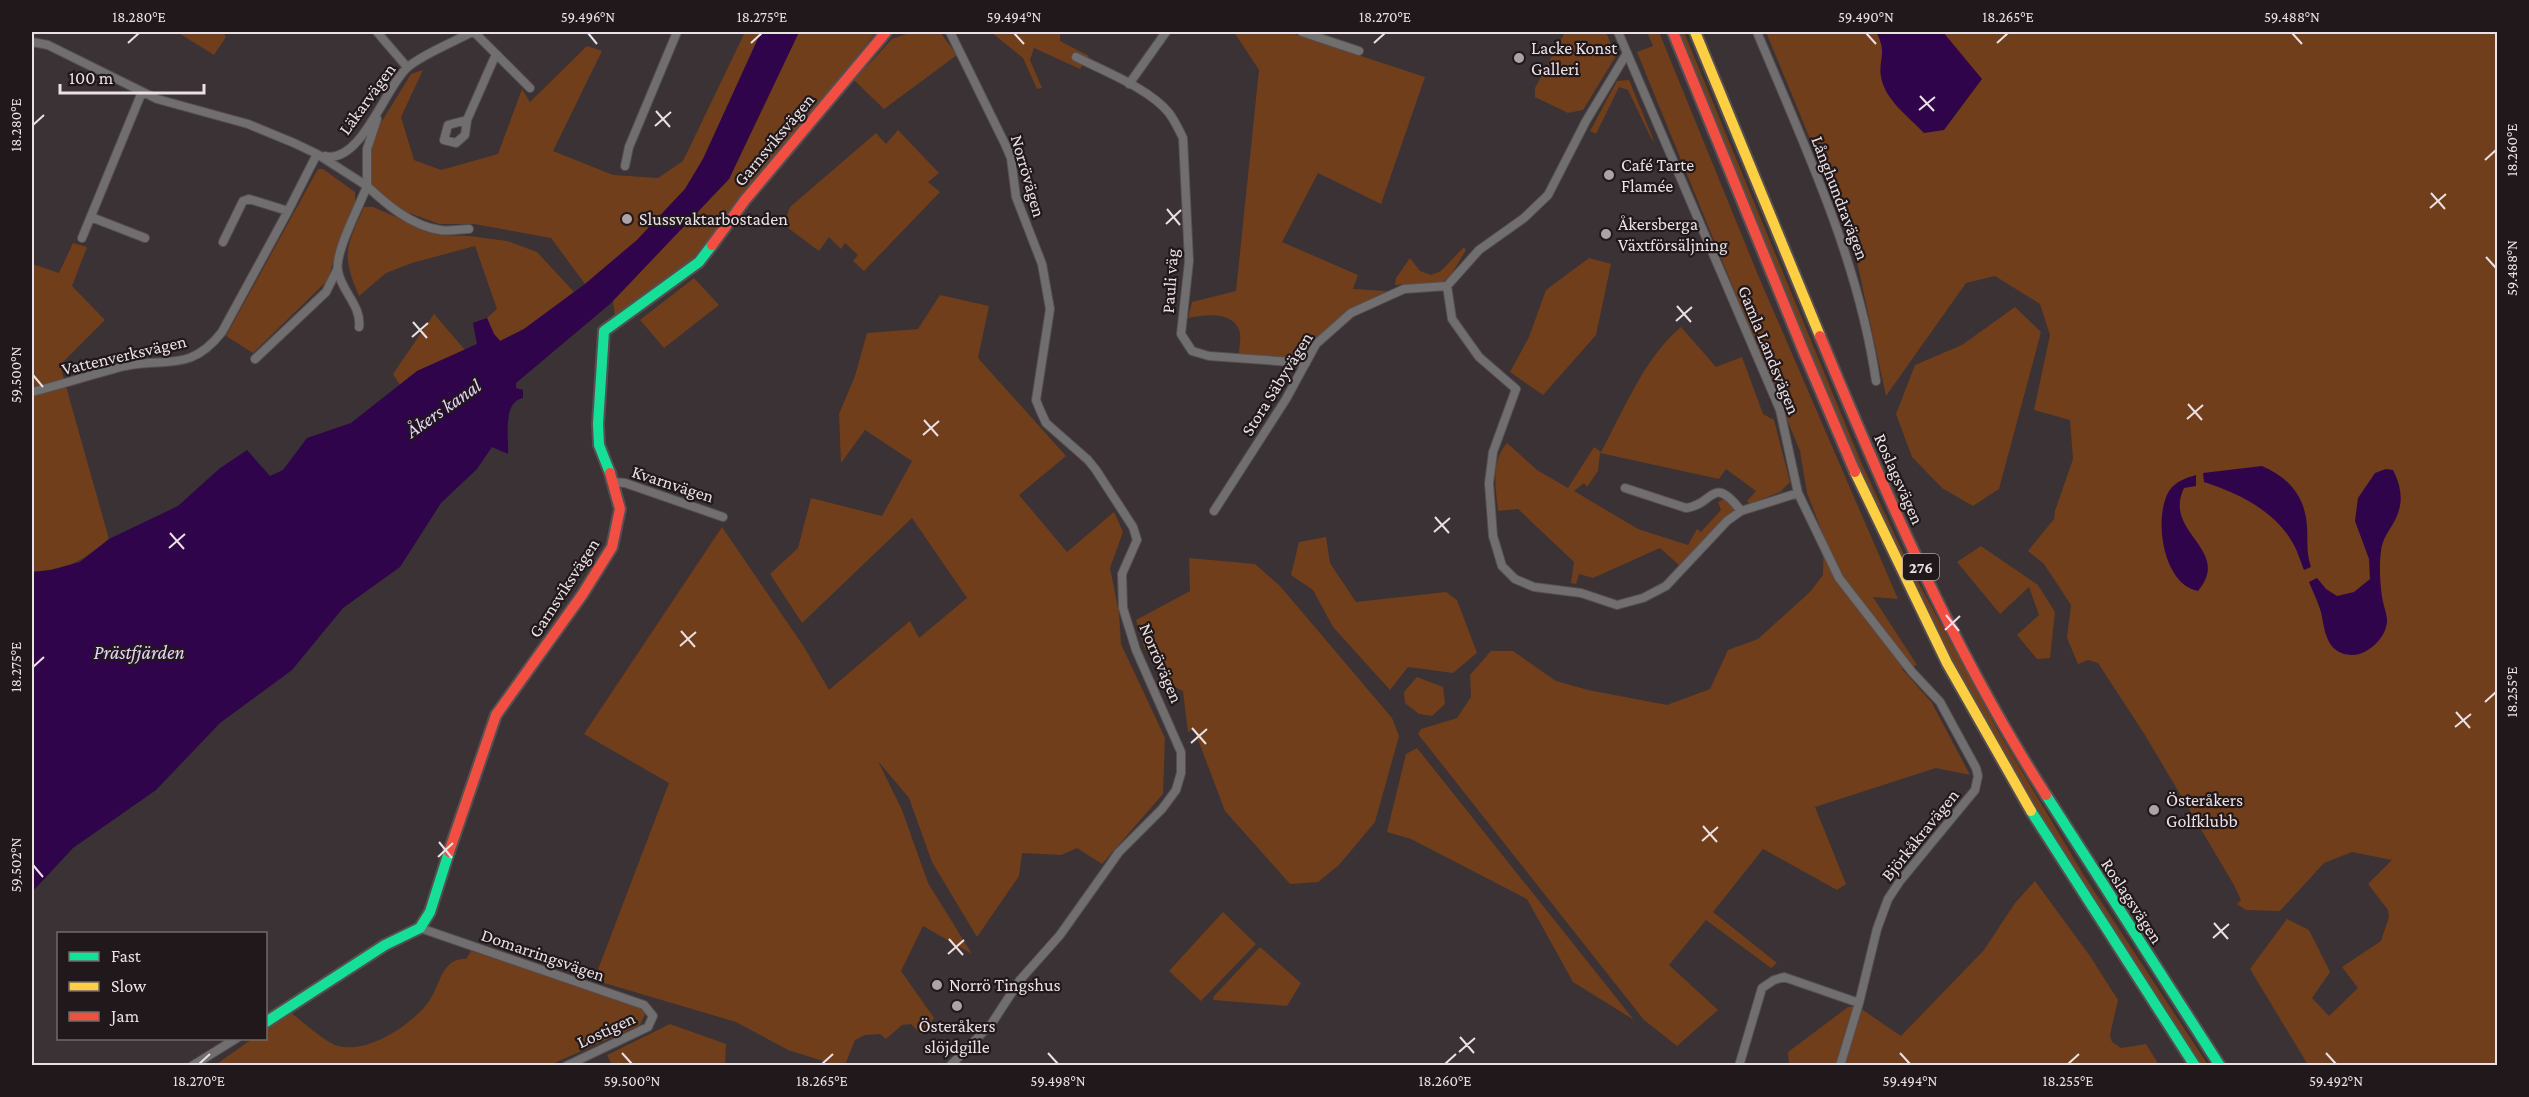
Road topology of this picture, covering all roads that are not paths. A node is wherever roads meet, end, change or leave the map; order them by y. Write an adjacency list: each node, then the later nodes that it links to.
1 (377, 32): 17 (street)
2 (473, 32): 15 (street, Läkarvägen); 17 (street, Läkarvägen)
3 (677, 32): 24 (street)
4 (886, 32): 39 (main road, Garnsviksvägen)
5 (950, 32): 53 (street, Norrövägen)
6 (1166, 32): 18 (street)
7 (1302, 32): 13 (street)
8 (1618, 32): 14 (street, Gamla Landsvägen)
9 (1673, 32): 56 (main road, Roslagsvägen / 276)
10 (1695, 32): 57 (main road, Roslagsvägen / 276)
11 (1757, 32): 37 (street, Långhundravägen)
12 (32, 42): 20 (street)
13 (1359, 51)
14 (1627, 53): 33 (street); 41 (street, Gamla Landsvägen)
15 (496, 54): 19 (street, Läkarvägen); 22 (street)
16 (1076, 57): 18 (street, Pauli väg)
17 (407, 67): 21 (street, Läkarvägen)
18 (1129, 84): 36 (street, Pauli väg)
19 (530, 88)
20 (142, 92): 23 (street); 27 (street)
21 (378, 115): 23 (street, Läkarvägen); 25 (street)
22 (466, 120)
23 (316, 154): 25 (street); 26 (street, Vattenverksvägen)
24 (625, 166)
25 (367, 186): 28 (street); 32 (street)
26 (288, 211): 31 (street); 38 (street, Vattenverksvägen)
27 (91, 217): 29 (street); 30 (street)
28 (469, 229)
29 (82, 237)
30 (145, 238)
31 (223, 242)
32 (337, 270): 34 (street); 35 (street)
33 (1447, 286): 36 (street, Stora Säbyvägen); 43 (street)
34 (359, 327)
35 (255, 359)
36 (1306, 363): 42 (street, Stora Säbyvägen)
37 (1876, 381)
38 (32, 392)
39 (614, 482): 44 (street, Kvarnvägen); 46 (main road, Garnsviksvägen)
40 (1625, 488): 43 (street)
41 (1798, 493): 43 (street); 45 (street, Gamla Landsvägen)
42 (1214, 511)
43 (1741, 511)
44 (723, 517)
45 (1975, 790): 47 (street, Björkåkravägen)
46 (420, 928): 48 (street, Domarringsvägen); 49 (main road)
47 (1859, 1003): 54 (street); 55 (street, Björkåkravägen)
48 (652, 1016): 52 (street, Lostigen)
49 (267, 1021)
50 (234, 1040): 51 (street)
51 (193, 1065)
52 (566, 1065)
53 (950, 1065)
54 (1739, 1065)
55 (1840, 1065)
56 (2195, 1065)
57 (2220, 1065)

